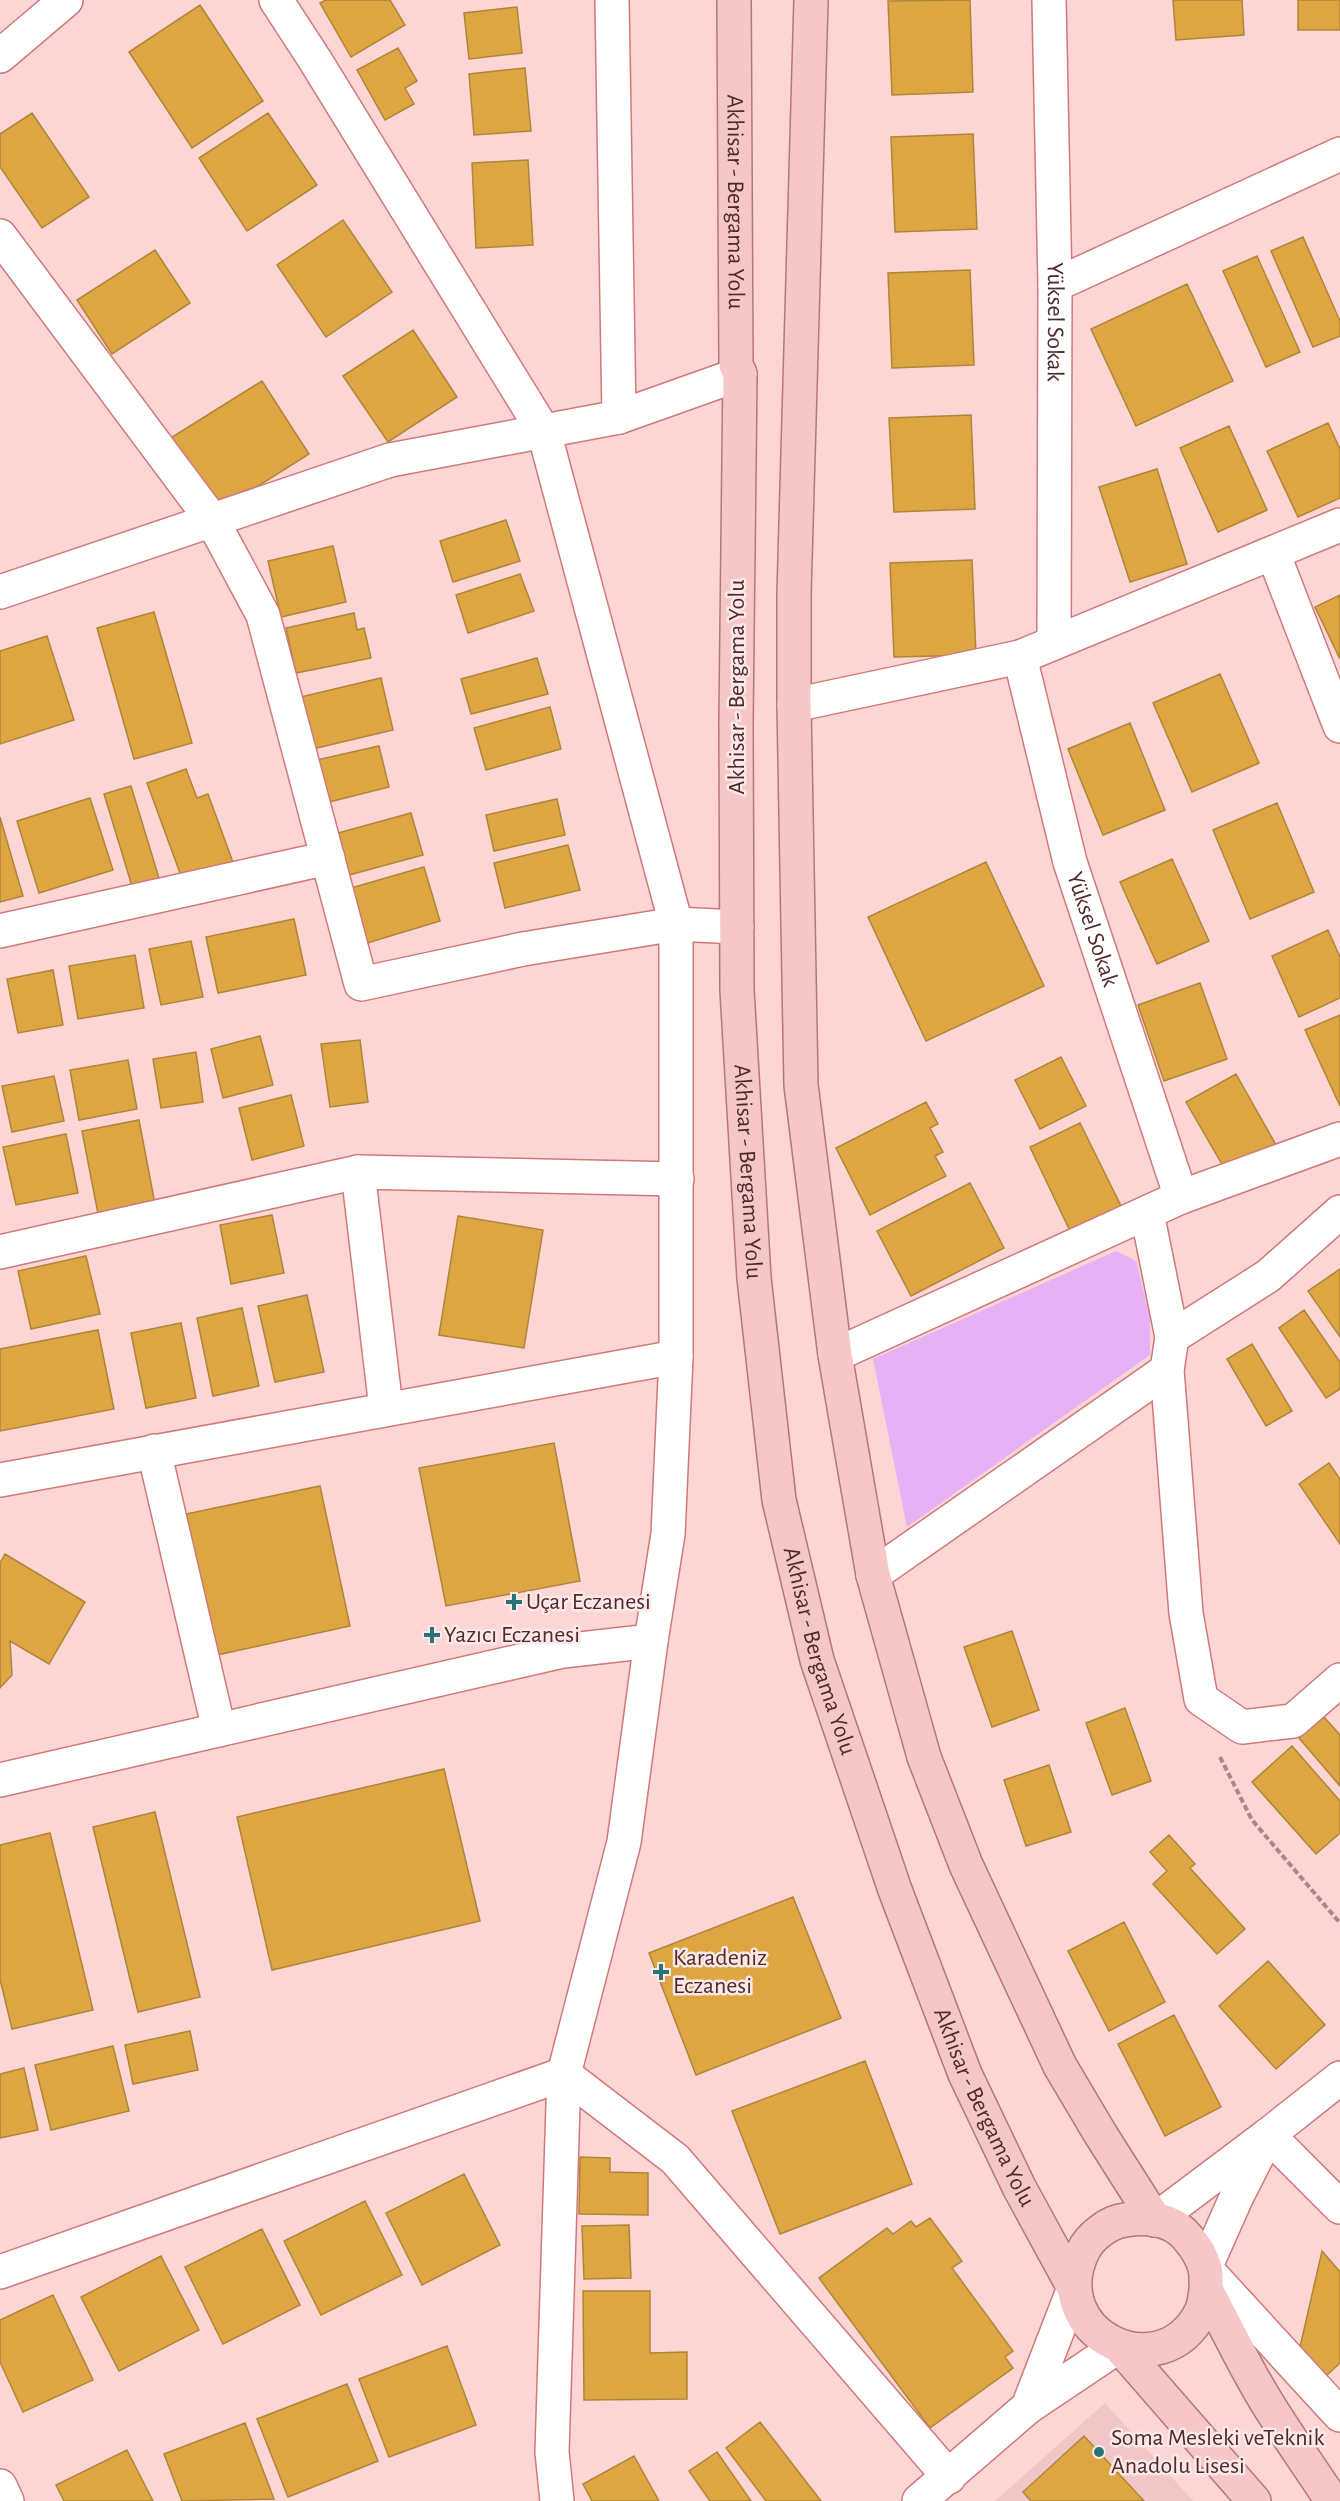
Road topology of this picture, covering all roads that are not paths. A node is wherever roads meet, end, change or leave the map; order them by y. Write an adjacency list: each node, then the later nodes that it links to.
1 (66, 0): 7 (street)
2 (276, 0): 13 (street)
3 (612, 0): 12 (street)
4 (734, 0): 11 (main road, Akhisar - Bergama Yolu)
5 (811, 0): 20 (main road)
6 (1049, 0): 10 (street, Yüksel Sokak)
7 (0, 56)
8 (1340, 154): 10 (street)
9 (0, 236): 14 (street)
10 (1055, 285): 18 (street, Yüksel Sokak)
11 (740, 374): 12 (street); 24 (main road, Akhisar - Bergama Yolu)
12 (619, 417): 13 (street)
13 (544, 432): 14 (street); 23 (street)
14 (212, 520): 17 (street); 22 (street)
15 (1340, 525): 16 (street)
16 (1273, 553): 18 (street); 21 (street)
17 (0, 592)
18 (1054, 644): 19 (street)
19 (1020, 657): 20 (street); 29 (street, Yüksel Sokak)
20 (794, 705): 34 (main road)
21 (1340, 726)
22 (328, 858): 23 (street); 25 (street)
23 (676, 924): 24 (street); 28 (street)
24 (737, 927): 52 (main road, Akhisar - Bergama Yolu)
25 (0, 931)
26 (1340, 1139): 29 (street)
27 (358, 1173): 28 (street); 32 (street); 37 (street)
28 (677, 1179): 35 (street)
29 (1181, 1197): 31 (street)
30 (1340, 1212): 33 (street)
31 (1147, 1213): 33 (street); 34 (street)
32 (0, 1252)
33 (1172, 1337): 36 (street)
34 (835, 1355): 40 (main road)
35 (676, 1357): 37 (street); 41 (street)
36 (1167, 1370): 40 (street); 42 (street)
37 (386, 1408): 38 (street)
38 (154, 1451): 39 (street); 43 (street)
39 (0, 1480)
40 (873, 1575): 49 (main road)
41 (651, 1641): 43 (street); 45 (street)
42 (1340, 1680)
43 (219, 1730): 44 (street)
44 (0, 1780)
45 (564, 2074): 50 (street); 56 (street); 59 (street)
46 (1340, 2078): 47 (street)
47 (1268, 2135): 48 (street); 49 (street); 51 (street)
48 (1340, 2207)
49 (1155, 2220): 51 (main road, Akhisar - Bergama Yolu); 52 (main road, Akhisar - Bergama Yolu)
50 (0, 2272)
51 (1206, 2279): 53 (main road, Akhisar - Bergama Yolu); 55 (street); 62 (main road, Akhisar - Bergama Yolu)
52 (1074, 2288): 53 (main road, Akhisar - Bergama Yolu); 54 (street)
53 (1119, 2346): 54 (street); 61 (main road, Akhisar - Bergama Yolu)
54 (1028, 2407): 56 (street)
55 (1340, 2415)
56 (949, 2477): 60 (street)
57 (0, 2486): 58 (street)
58 (7, 2501)
59 (557, 2501)
60 (919, 2501)
61 (1254, 2501)
62 (1332, 2501)

